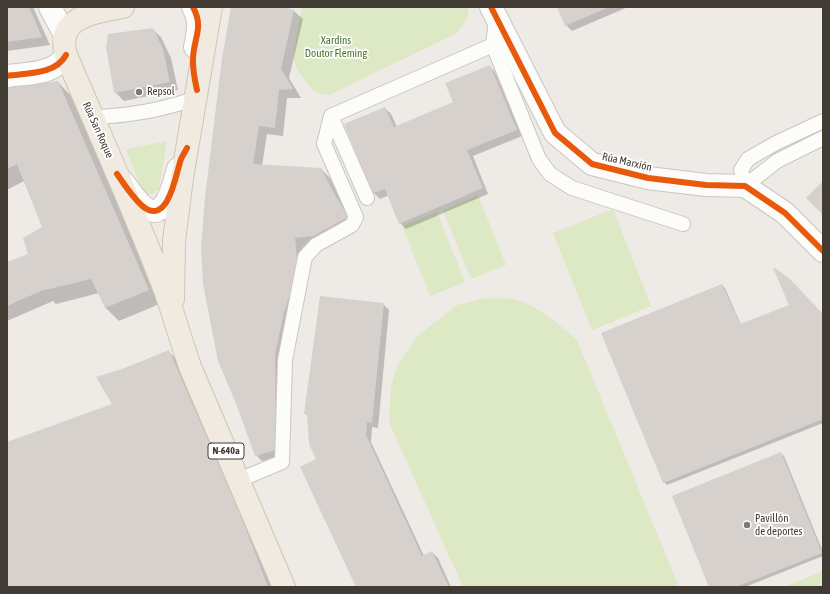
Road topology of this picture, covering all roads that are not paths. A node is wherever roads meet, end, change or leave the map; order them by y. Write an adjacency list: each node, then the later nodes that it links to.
1 (50, 7): 6 (street, Rúa San Roque)
2 (123, 7): 6 (main road)
3 (193, 7): 9 (street)
4 (211, 7): 9 (main road, N-640a)
5 (493, 12): 7 (lane); 16 (street, Rúa Marxión)
6 (66, 45): 8 (street); 11 (main road, Rúa San Roque)
7 (493, 45): 10 (lane); 18 (lane)
8 (7, 76)
9 (196, 94): 11 (lane); 14 (main road, N-640a)
10 (331, 116): 17 (lane); 21 (lane)
11 (92, 117): 15 (main road, Rúa San Roque)
12 (823, 121): 16 (lane)
13 (823, 138): 16 (lane)
14 (187, 148): 15 (street); 20 (main road, N-640a)
15 (118, 174): 20 (main road, Rúa San Roque)
16 (745, 186): 19 (street)
17 (367, 198)
18 (683, 224)
19 (823, 251)
20 (174, 314): 21 (main road, N-640a)
21 (239, 480): 22 (main road, N-640a)
22 (284, 587)

